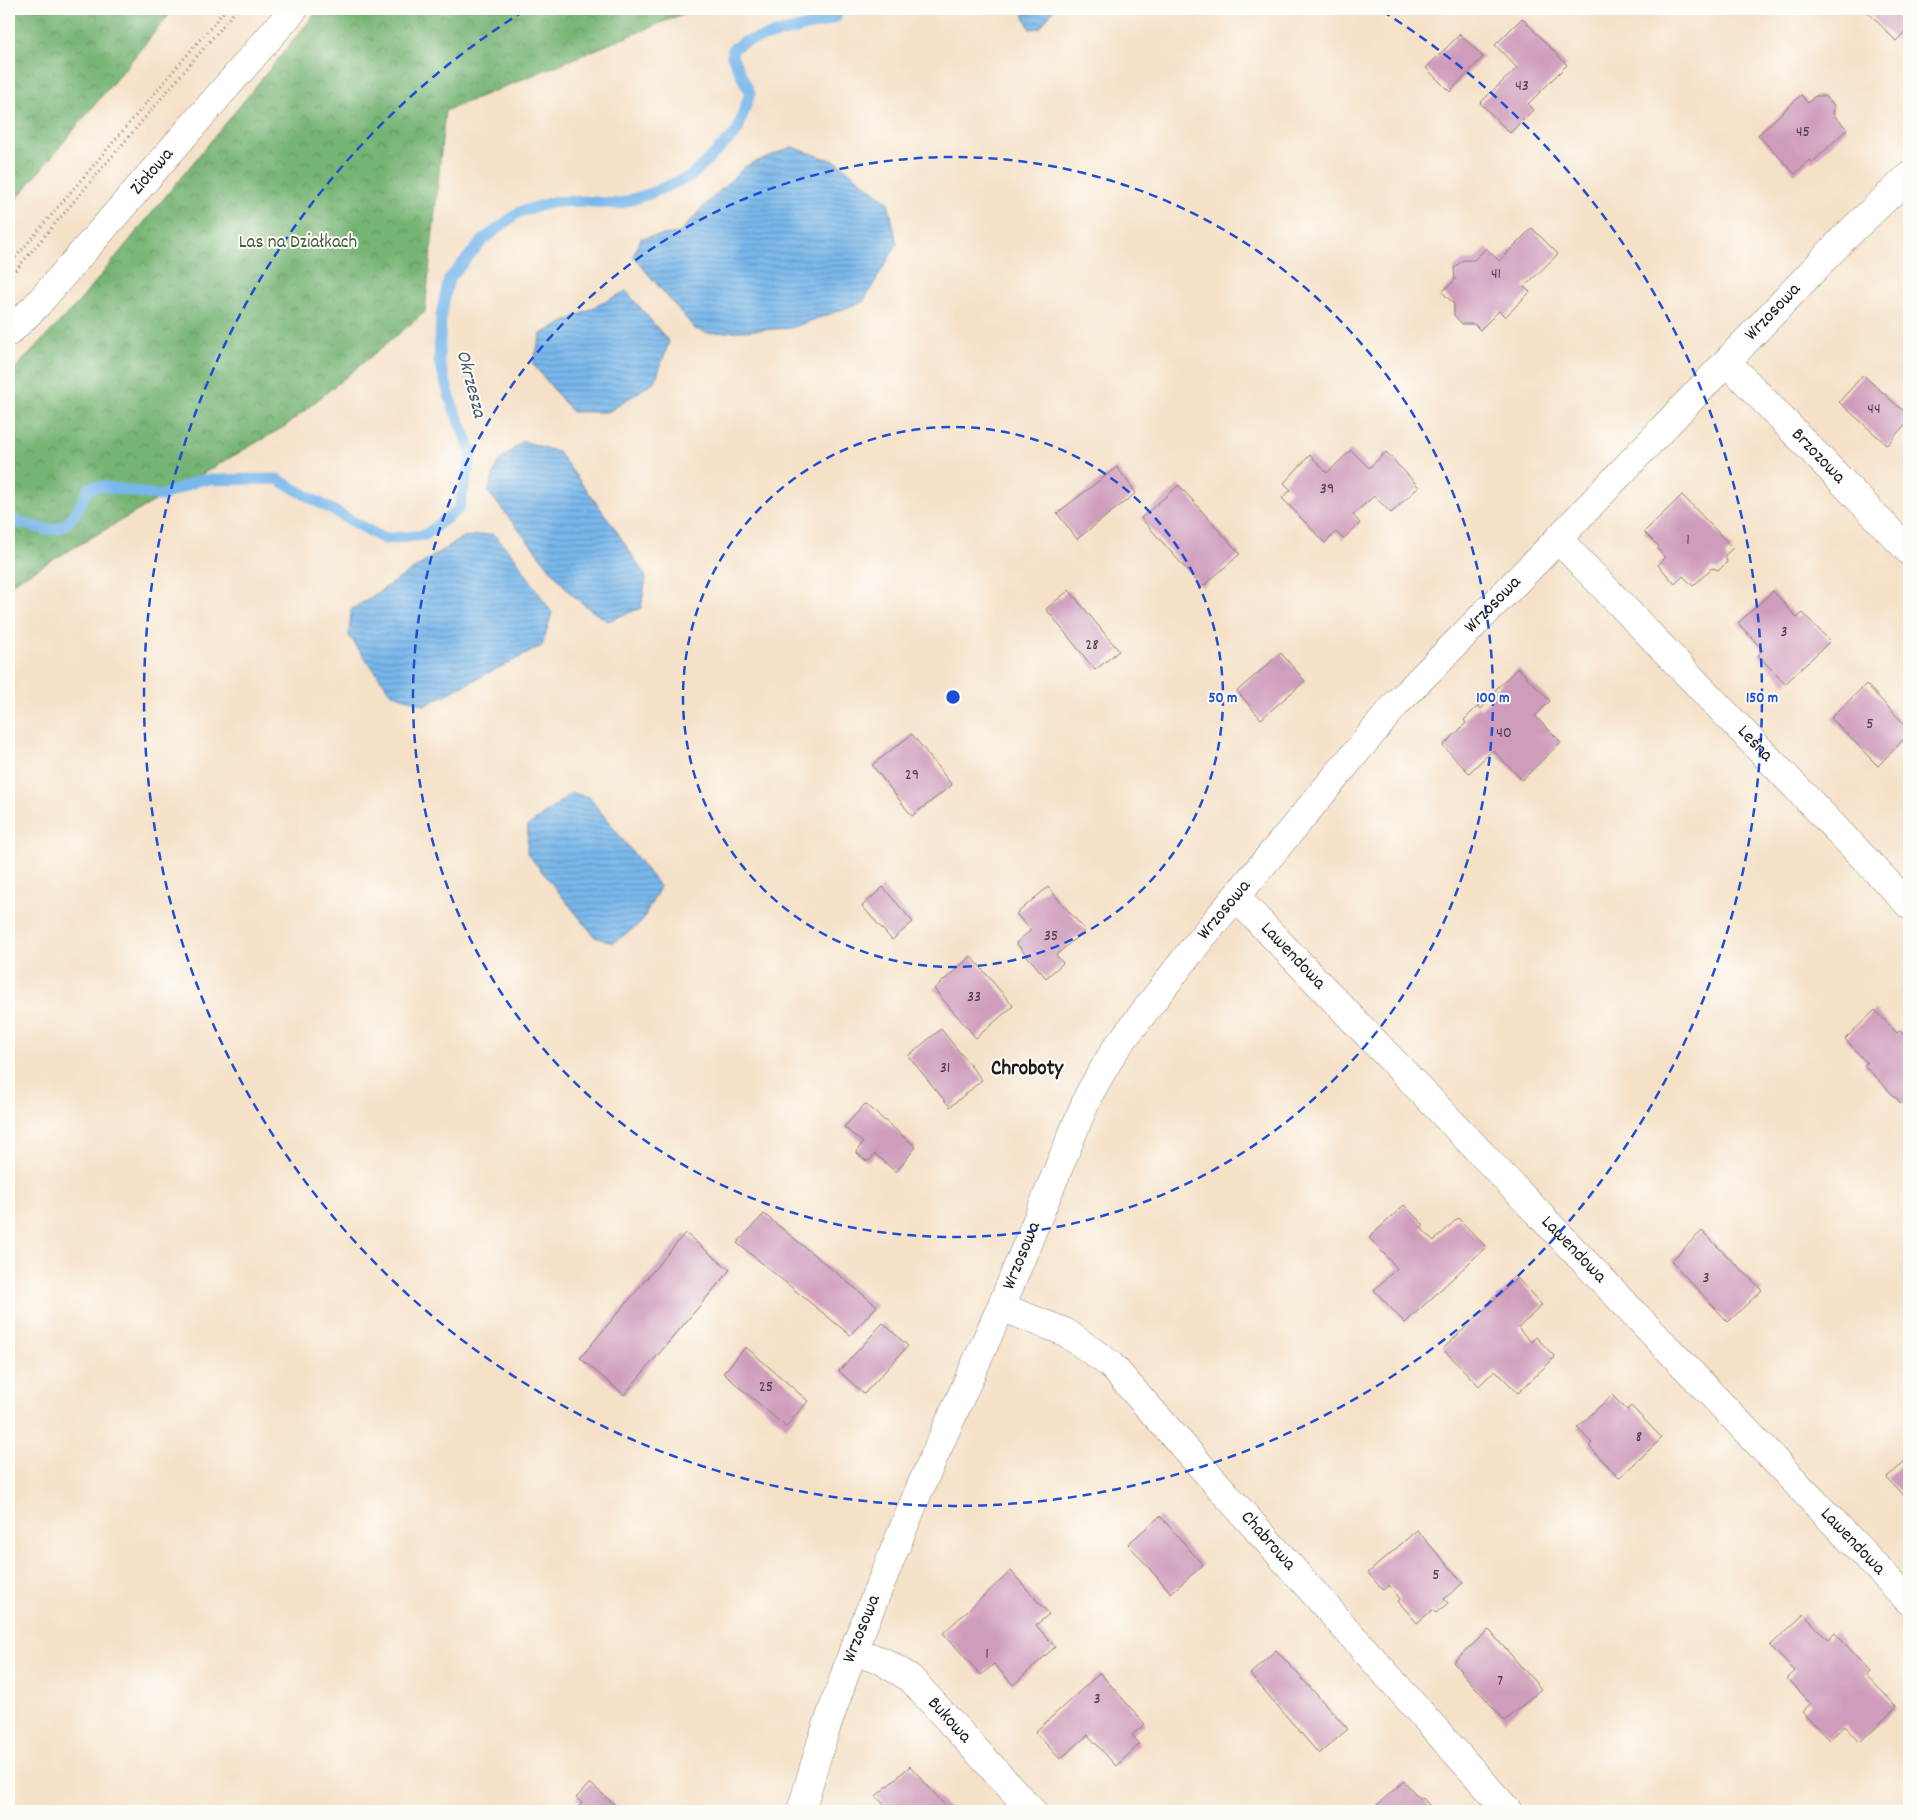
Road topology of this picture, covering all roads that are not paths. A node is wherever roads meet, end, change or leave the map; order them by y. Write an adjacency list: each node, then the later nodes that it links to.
1 (294, 9): 3 (street, Ziołowa)
2 (1909, 176): 4 (street, Wrzosowa)
3 (9, 332)
4 (1727, 362): 5 (street, Wrzosowa); 6 (street, Brzozowa)
5 (1558, 539): 7 (street, Wrzosowa); 8 (street, Leśna)
6 (1909, 551)
7 (1236, 897): 9 (street, Wrzosowa); 10 (street, Lawendowa)
8 (1909, 905)
9 (1001, 1307): 11 (street, Wrzosowa); 14 (street, Chabrowa)
10 (1909, 1602)
11 (853, 1651): 12 (street, Wrzosowa); 13 (street, Bukowa)
12 (801, 1811)
13 (1032, 1811)
14 (1508, 1811)

